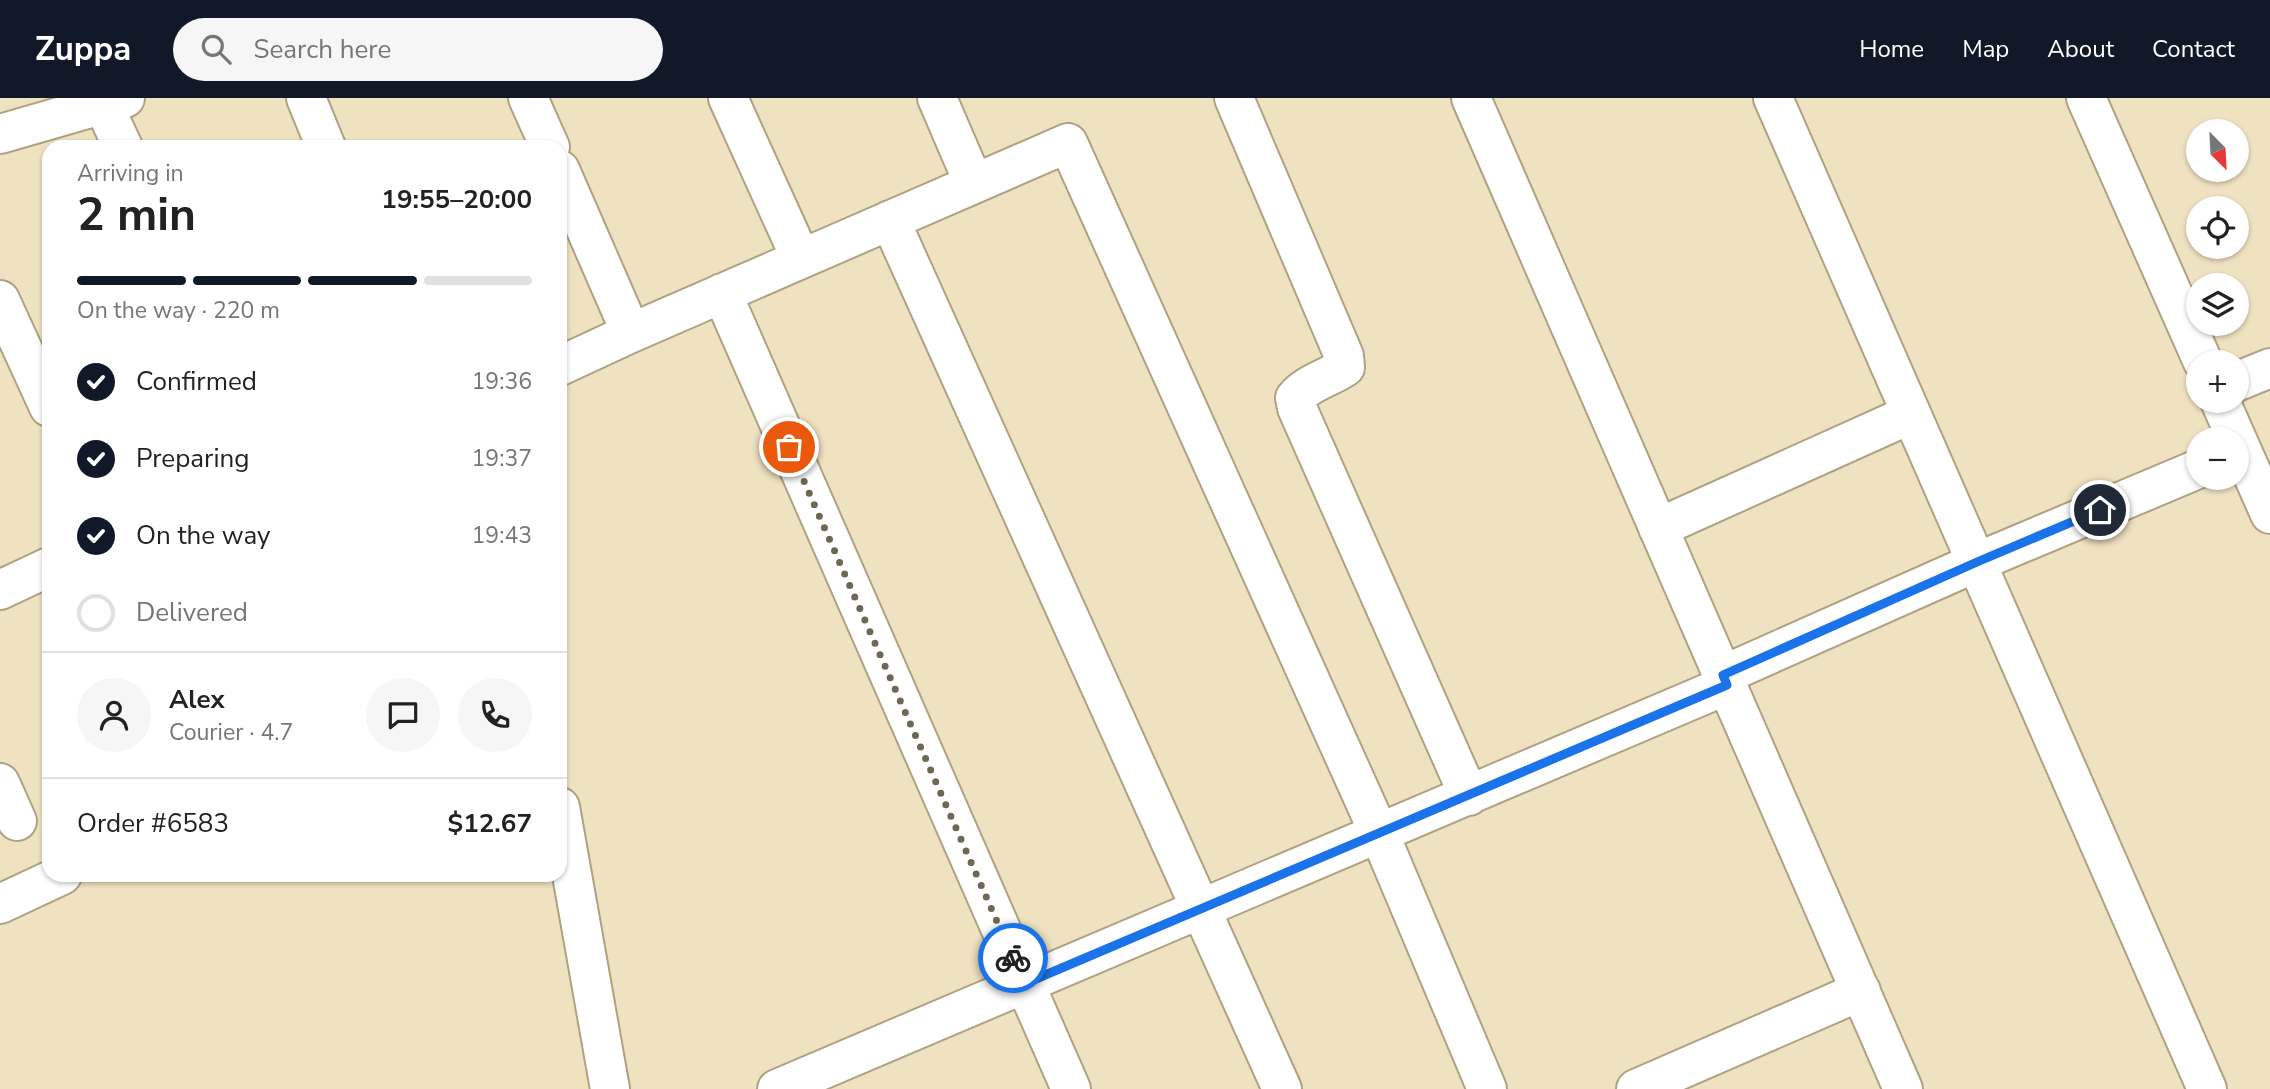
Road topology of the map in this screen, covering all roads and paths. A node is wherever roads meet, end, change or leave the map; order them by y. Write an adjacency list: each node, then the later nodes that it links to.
1 (306, 98): 12 (street)
2 (528, 98): 13 (street)
3 (728, 98): 17 (street)
4 (937, 98): 14 (street)
5 (1234, 98): 36 (street)
6 (1471, 98): 30 (street)
7 (1773, 98): 26 (street)
8 (2086, 98): 21 (street)
9 (110, 100): 10 (street); 11 (street)
10 (0, 134)
11 (121, 140)
12 (323, 140)
13 (547, 140)
14 (974, 184): 16 (street); 38 (street)
15 (567, 186): 20 (street)
16 (890, 220): 17 (street); 42 (street)
17 (802, 259): 18 (street)
18 (722, 293): 20 (street); 43 (street)
19 (0, 300): 25 (street)
20 (631, 333): 22 (street)
21 (2198, 350)
22 (567, 363)
23 (2270, 368): 24 (street)
24 (2249, 377)
25 (42, 392)
26 (1911, 414): 30 (street); 31 (street)
27 (2249, 447): 29 (street)
28 (2186, 474): 31 (street)
29 (2270, 514)
30 (1658, 528): 34 (street)
31 (1977, 562): 34 (street); 52 (street)
32 (42, 570): 33 (street)
33 (0, 590)
34 (1725, 680): 36 (street); 44 (street)
35 (0, 783): 37 (street)
36 (1469, 796): 38 (street)
37 (17, 821)
38 (1379, 833): 42 (street); 49 (street)
39 (567, 846): 45 (street)
40 (47, 882): 41 (street)
41 (0, 904)
42 (1201, 909): 43 (street); 48 (street)
43 (1024, 984): 46 (street); 47 (street)
44 (1861, 991): 50 (street); 51 (street)
45 (610, 1089)
46 (777, 1089)
47 (1071, 1089)
48 (1282, 1089)
49 (1488, 1089)
50 (1636, 1089)
51 (1903, 1089)
52 (2207, 1089)

